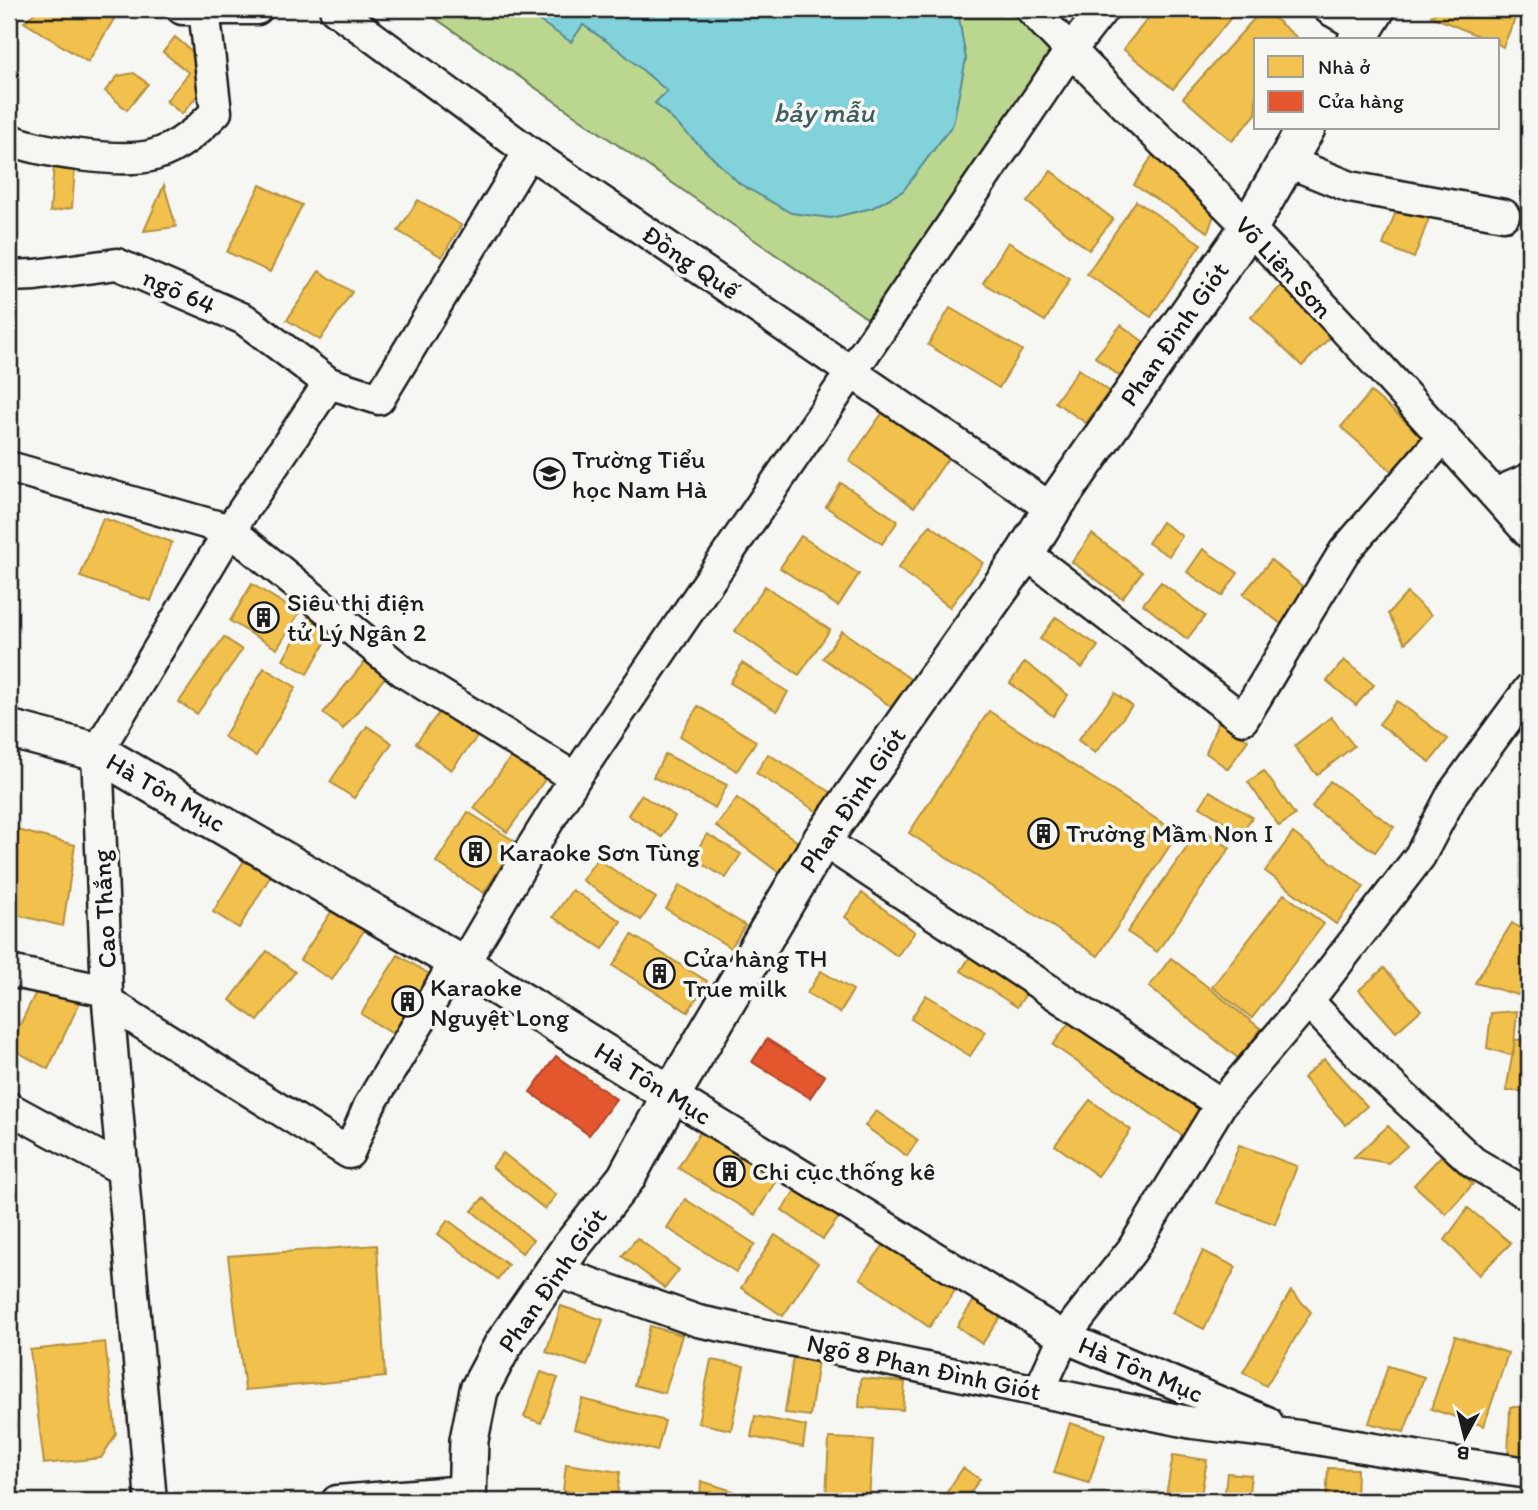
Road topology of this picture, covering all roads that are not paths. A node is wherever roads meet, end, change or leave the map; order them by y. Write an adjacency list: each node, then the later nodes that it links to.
1 (182, 9): 2 (street)
2 (204, 9): 3 (street); 11 (street)
3 (257, 9)
4 (335, 9): 12 (street, Đồng Quế)
5 (1031, 9): 9 (street, Võ Liên Sơn)
6 (1103, 9): 9 (street)
7 (1329, 9): 8 (street)
8 (1366, 26)
9 (1070, 51): 15 (street, Võ Liên Sơn); 17 (street)
10 (1305, 130): 13 (street, Phan Đình Giót)
11 (9, 139)
12 (529, 152): 17 (street, Đồng Quế); 18 (street, ngõ 64)
13 (1286, 161): 14 (street); 15 (street, Phan Đình Giót)
14 (1504, 215)
15 (1248, 227): 19 (street, Võ Liên Sơn); 23 (street, Phan Đình Giót)
16 (9, 275): 18 (street, ngõ 64)
17 (851, 370): 23 (street, Đồng Quế); 30 (street)
18 (329, 383): 24 (street)
19 (1444, 436): 22 (street, Võ Liên Sơn); 26 (street)
20 (9, 467): 24 (street)
21 (1529, 480): 22 (street)
22 (1494, 494): 25 (street, Võ Liên Sơn)
23 (1052, 509): 26 (street, Phan Đình Giót)
24 (230, 530): 29 (street); 30 (street)
25 (1529, 533)
26 (1025, 553): 31 (street, Phan Đình Giót)
27 (1529, 689): 35 (street)
28 (9, 729): 29 (street, Hà Tôn Mục)
29 (97, 752): 32 (street, Hà Tôn Mục); 34 (street, Cao Thắng)
30 (575, 778): 32 (street)
31 (822, 840): 36 (street, Phan Đình Giót); 37 (street)
32 (460, 963): 34 (street); 36 (street, Hà Tôn Mục)
33 (9, 971): 34 (street)
34 (108, 996): 39 (street, Cao Thắng)
35 (1308, 1001): 37 (street); 40 (street)
36 (670, 1095): 41 (street, Phan Đình Giót); 42 (street, Hà Tôn Mục)
37 (1221, 1104): 42 (street)
38 (9, 1108): 39 (street)
39 (123, 1170): 47 (street, Cao Thắng)
40 (1529, 1195)
41 (555, 1271): 43 (street, Ngõ 8 Phan Đình Giót); 46 (street, Phan Đình Giót)
42 (1064, 1336): 43 (street); 44 (street, Hà Tôn Mục)
43 (1039, 1391): 44 (street, Ngõ 8 Phan Đình Giót)
44 (1299, 1436): 45 (street)
45 (1529, 1473)
46 (467, 1496): 48 (street)
47 (151, 1501)
48 (337, 1501)

